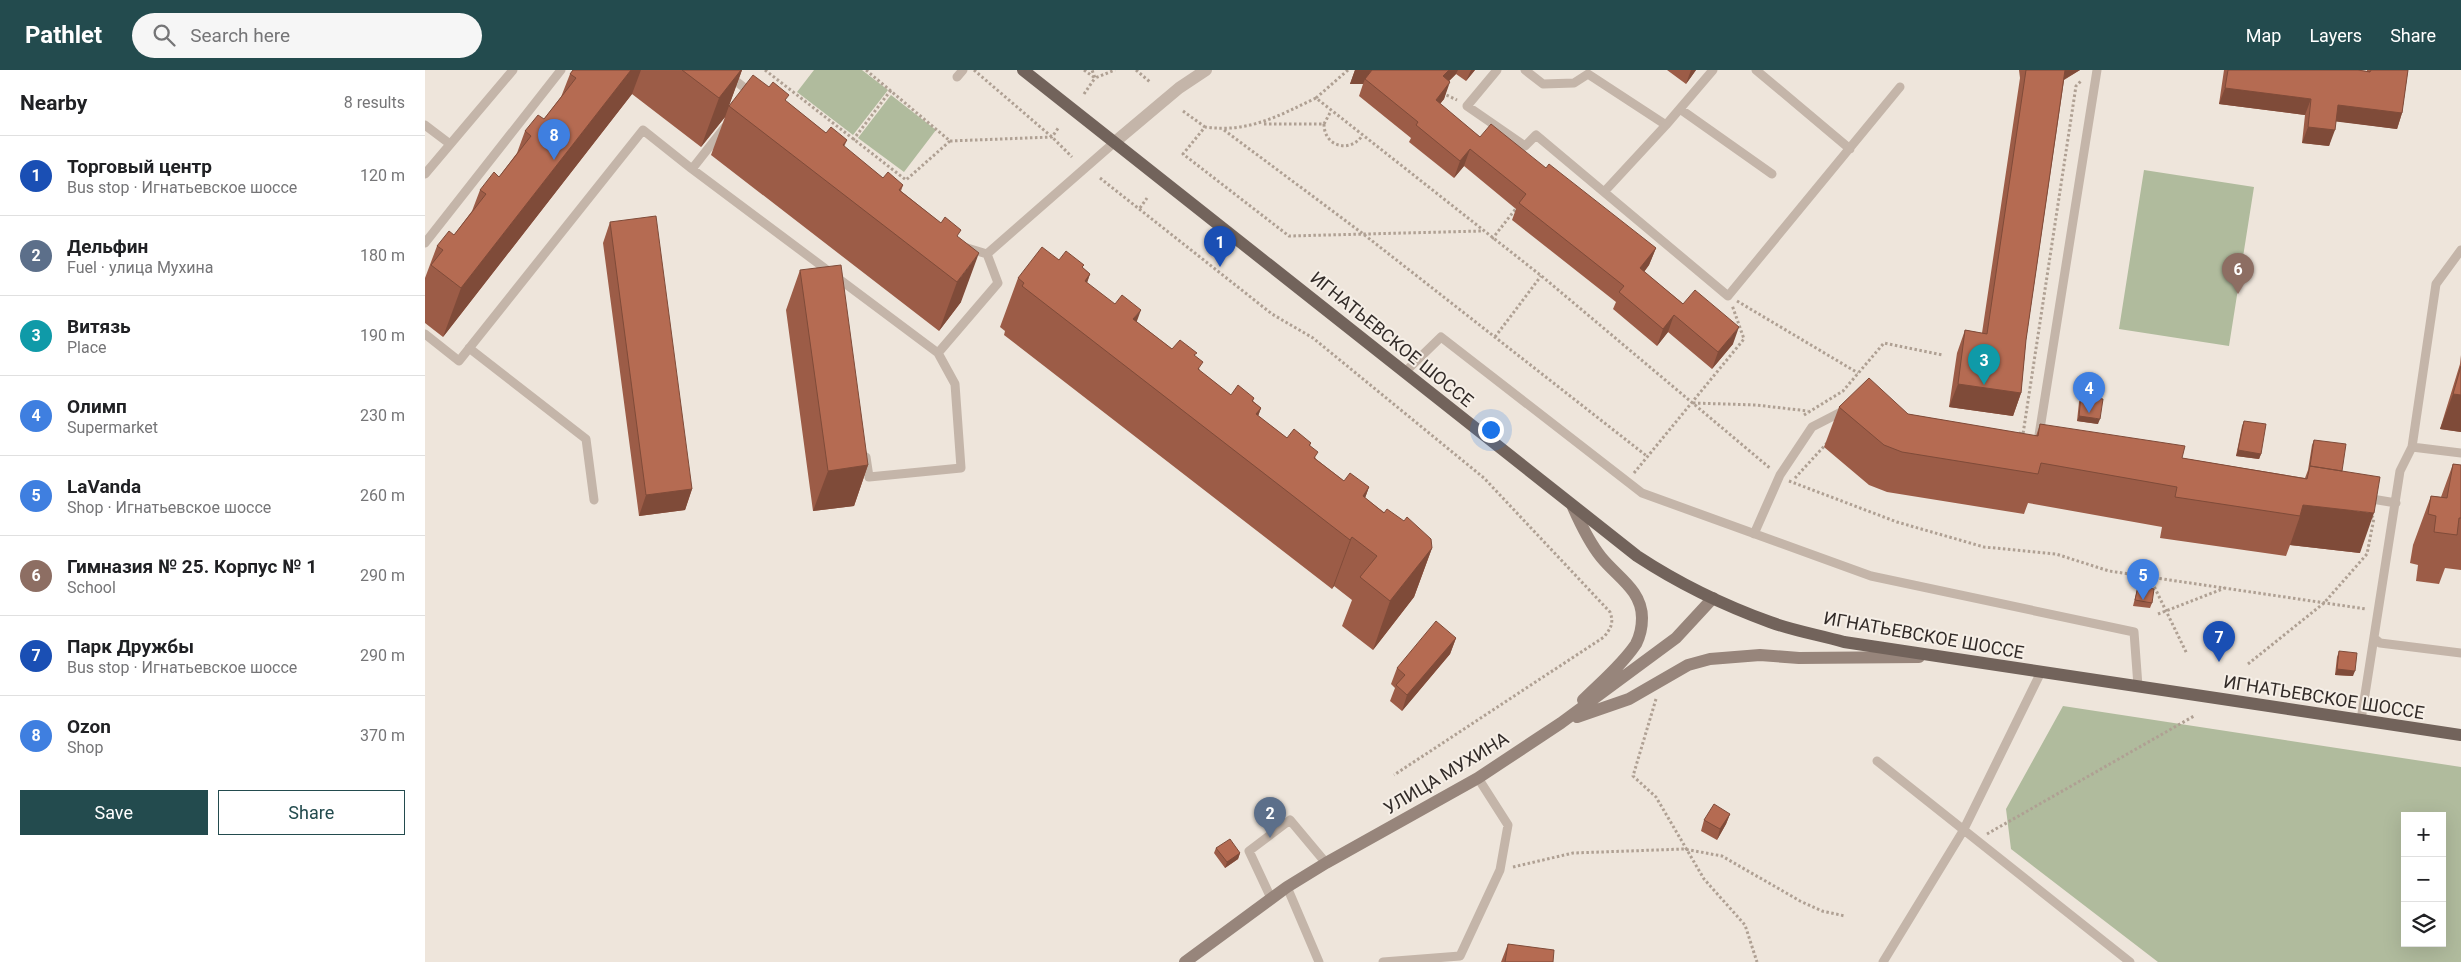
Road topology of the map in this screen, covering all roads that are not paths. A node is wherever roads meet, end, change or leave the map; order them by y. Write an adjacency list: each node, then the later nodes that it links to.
1 (513, 70): 18 (lane)
2 (561, 70): 24 (lane)
3 (722, 70): 12 (lane)
4 (1023, 70): 17 (main road, ИГНАТЬЕВСКОЕ ШОССЕ)
5 (1206, 70): 17 (street)
6 (1497, 70): 23 (lane)
7 (1525, 70): 16 (lane)
8 (1713, 70): 13 (lane)
9 (1756, 70): 19 (lane)
10 (2097, 70): 35 (lane)
11 (1900, 87): 19 (lane)
12 (759, 100)
13 (1680, 109): 16 (lane); 22 (lane)
14 (733, 116): 20 (lane)
15 (425, 125): 18 (lane)
16 (1666, 125): 23 (lane)
17 (1116, 141): 27 (lane); 33 (main road, ИГНАТЬЕВСКОЕ ШОССЕ)
18 (450, 144): 21 (lane)
19 (1850, 148): 23 (lane)
20 (692, 169): 28 (lane); 31 (lane)
21 (425, 174)
22 (1772, 174)
23 (1604, 192)
24 (425, 243)
25 (953, 244): 27 (lane)
26 (2461, 250): 36 (lane)
27 (987, 254): 32 (lane)
28 (835, 276): 29 (lane); 32 (lane)
29 (837, 286)
30 (425, 334): 31 (lane)
31 (469, 348): 40 (lane)
32 (938, 353): 37 (lane)
33 (1405, 372): 42 (main road, ИГНАТЬЕВСКОЕ ШОССЕ); 43 (lane)
34 (1857, 404): 43 (lane)
35 (2038, 445)
36 (2412, 447): 38 (lane); 41 (lane)
37 (865, 449)
38 (2461, 453)
39 (2357, 497): 41 (lane)
40 (594, 500)
41 (2395, 503): 45 (lane)
42 (1573, 507): 44 (main road, ИГНАТЬЕВСКОЕ ШОССЕ); 52 (main road)
43 (1754, 534): 50 (lane)
44 (1713, 598): 48 (main road, ИГНАТЬЕВСКОЕ ШОССЕ); 52 (main road, УЛИЦА МУХИНА)
45 (2373, 638): 46 (lane); 47 (lane); 51 (lane)
46 (2393, 642)
47 (2461, 653)
48 (1943, 657): 49 (main road, ИГНАТЬЕВСКОЕ ШОССЕ); 52 (main road)
49 (2041, 672): 50 (main road, ИГНАТЬЕВСКОЕ ШОССЕ); 56 (lane)
50 (2138, 686): 51 (main road, ИГНАТЬЕВСКОЕ ШОССЕ)
51 (2361, 720): 53 (main road, ИГНАТЬЕВСКОЕ ШОССЕ)
52 (1561, 723): 55 (main road, УЛИЦА МУХИНА)
53 (2461, 735)
54 (1877, 761): 56 (lane)
55 (1479, 778): 57 (main road, УЛИЦА МУХИНА); 62 (lane)
56 (1963, 831): 63 (lane); 64 (lane)
57 (1325, 863): 58 (main road, УЛИЦА МУХИНА); 59 (lane)
58 (1287, 887): 59 (main road, УЛИЦА МУХИНА); 61 (lane)
59 (1271, 898): 60 (main road, УЛИЦА МУХИНА)
60 (1185, 962)
61 (1319, 962)
62 (1383, 962)
63 (1883, 962)
64 (2130, 962)

